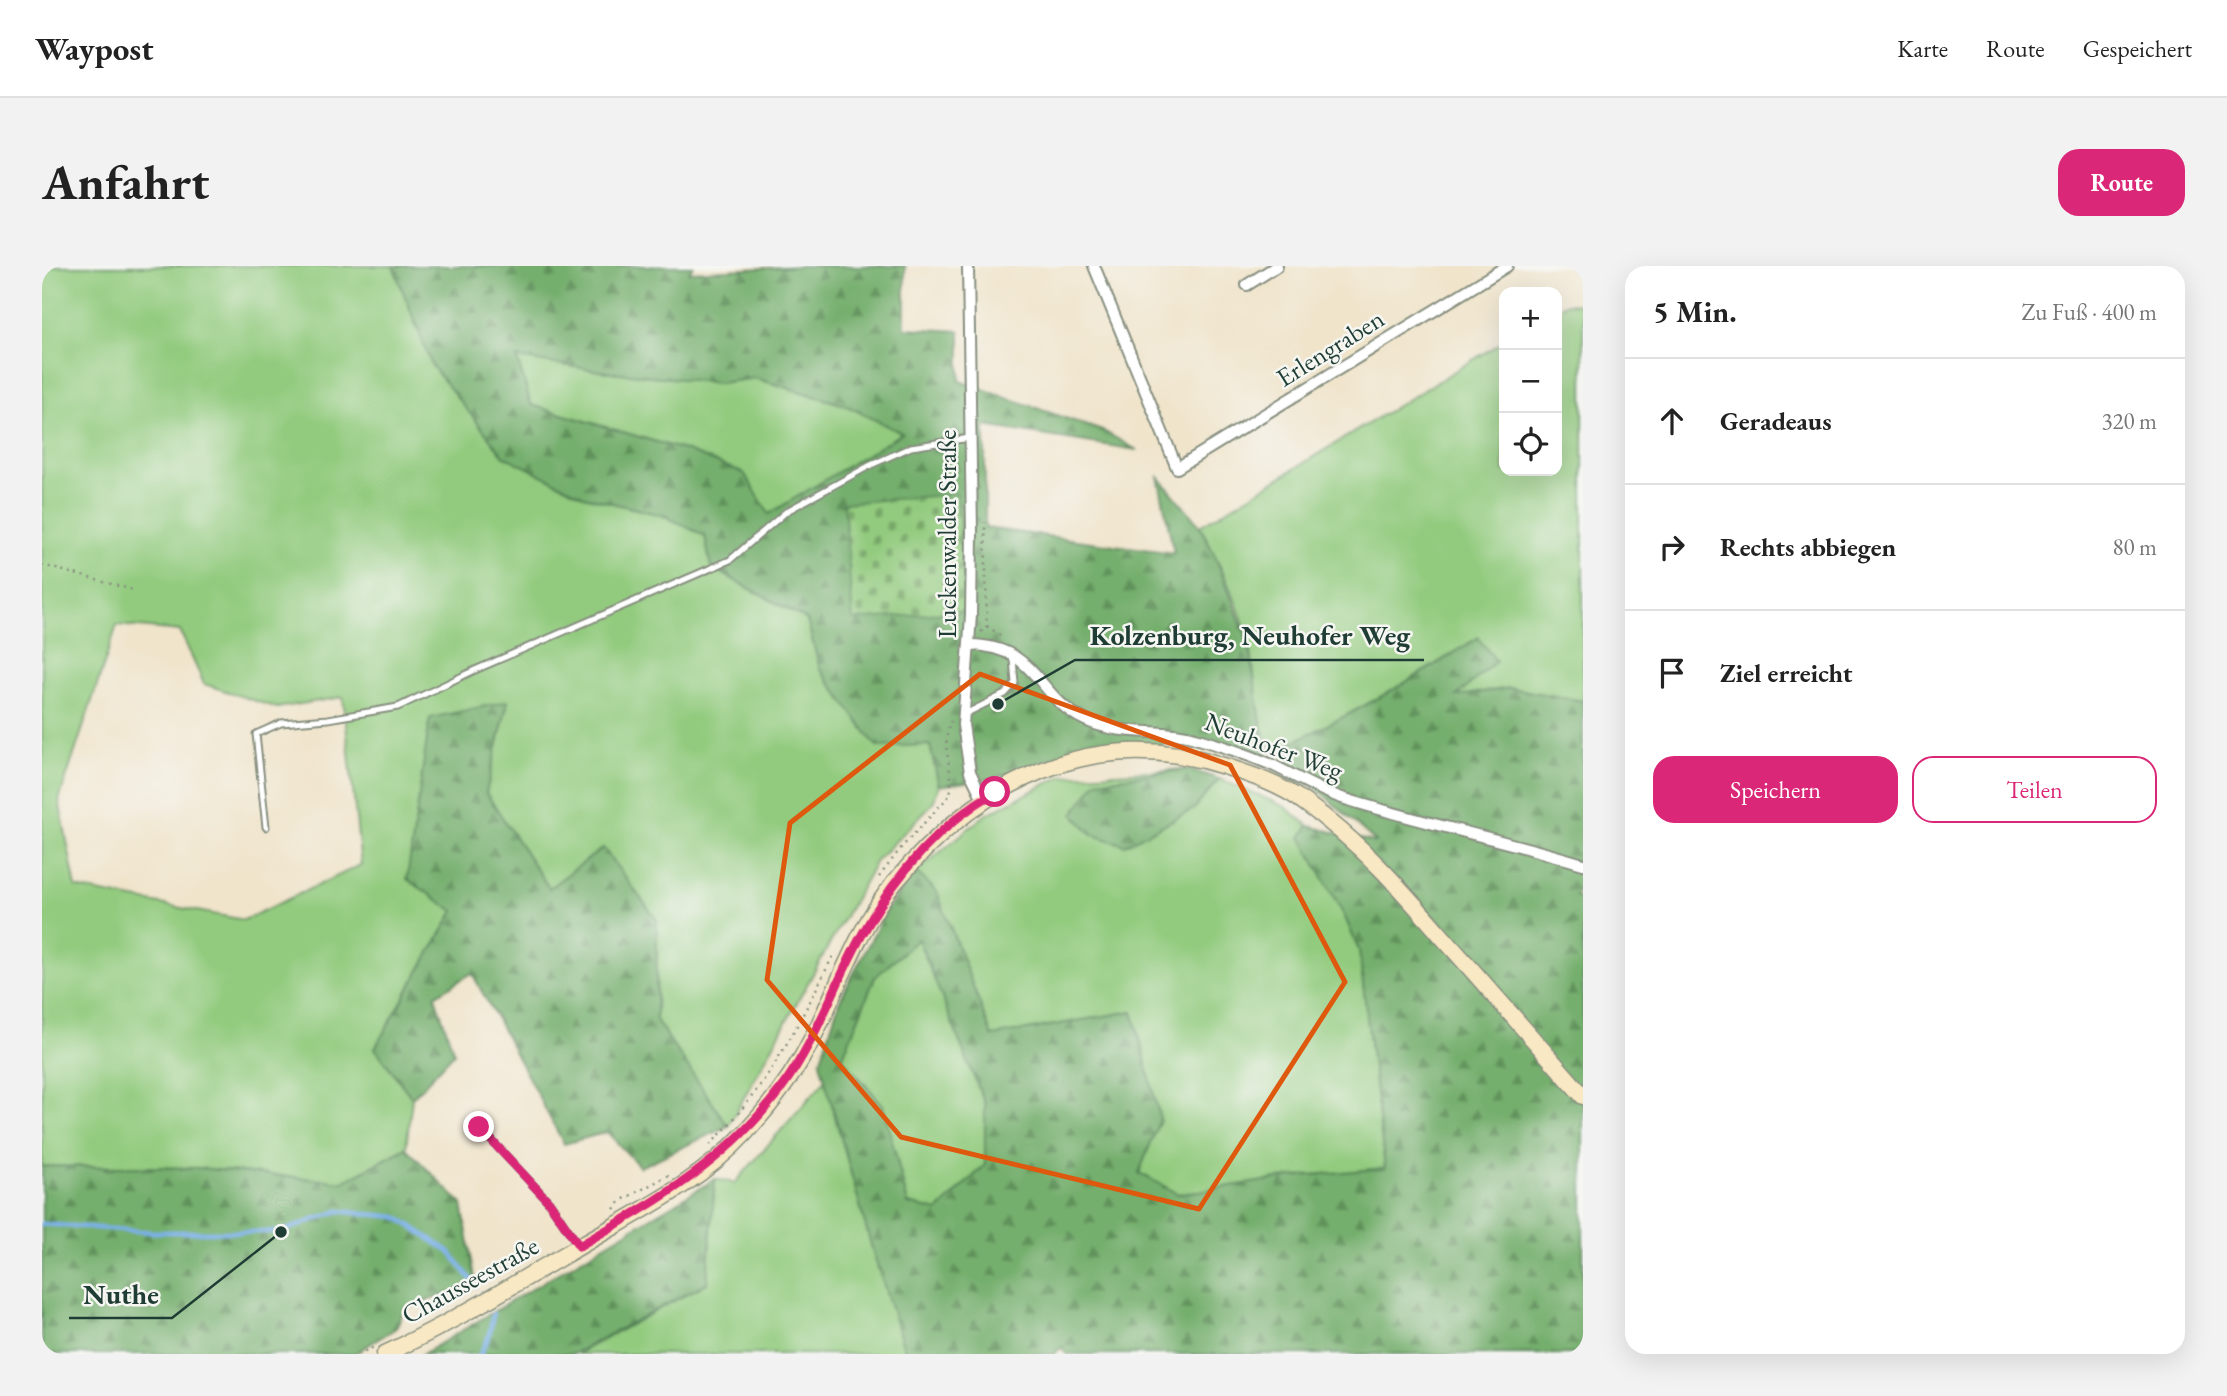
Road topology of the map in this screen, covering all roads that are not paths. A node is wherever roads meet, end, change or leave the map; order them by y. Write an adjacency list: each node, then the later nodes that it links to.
1 (968, 266): 6 (street, Luckenwalder Straße)
2 (1094, 266): 4 (street, Erlengraben)
3 (1277, 266): 5 (street)
4 (1507, 266)
5 (1247, 285)
6 (970, 438): 7 (street, Luckenwalder Straße); 11 (lane)
7 (970, 645): 8 (street, Neuhofer Weg); 9 (street, Luckenwalder Straße)
8 (1010, 653): 9 (lane); 12 (street, Neuhofer Weg)
9 (963, 715): 10 (street, Luckenwalder Straße)
10 (983, 799): 13 (main road, Chausseestraße); 15 (main road, Chausseestraße)
11 (266, 828)
12 (1583, 864)
13 (1583, 1096)
14 (479, 1127): 15 (lane)
15 (579, 1246): 16 (main road, Chausseestraße)
16 (385, 1354)

